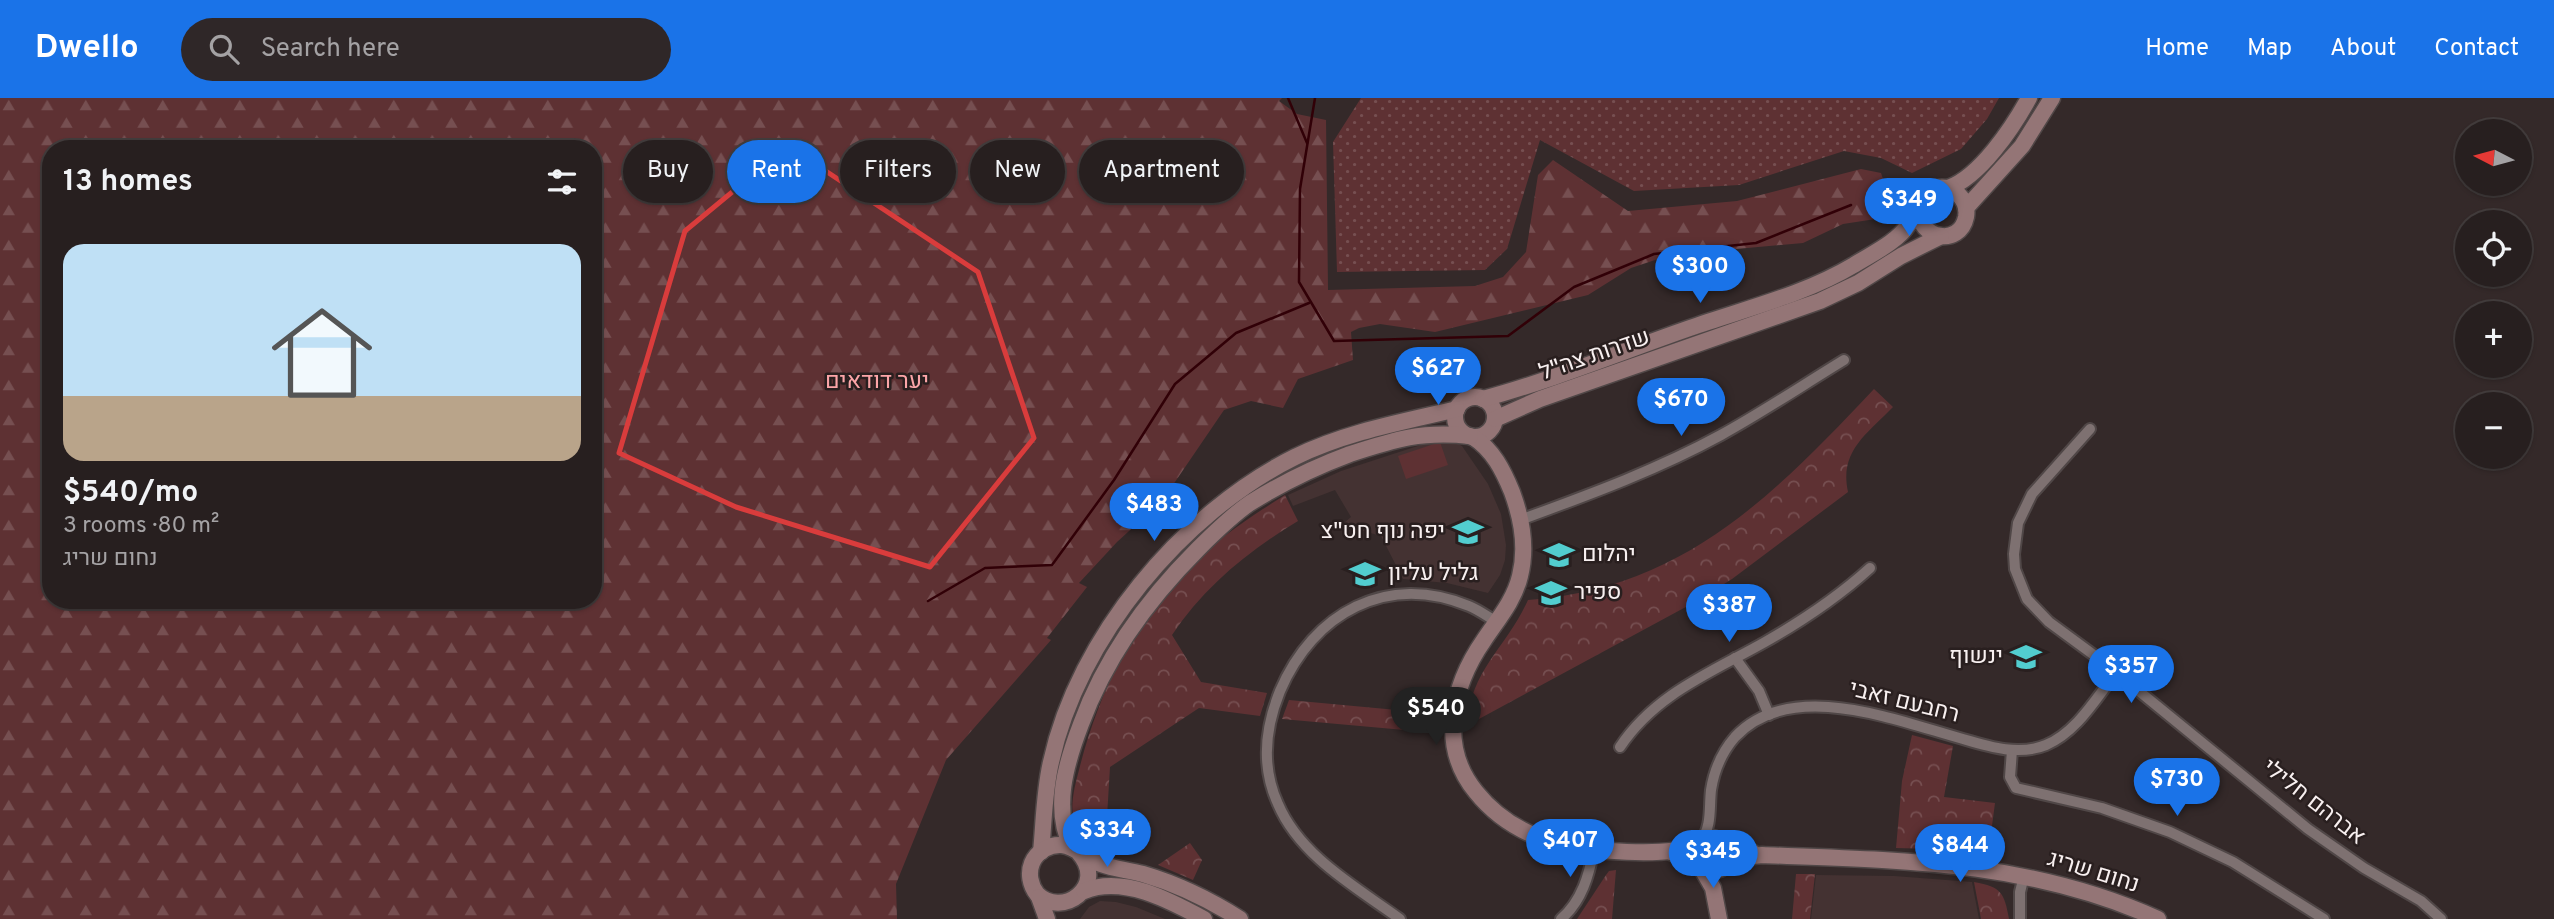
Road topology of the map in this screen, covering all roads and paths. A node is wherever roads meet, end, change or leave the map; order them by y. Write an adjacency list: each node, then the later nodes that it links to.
1 (2029, 98): 3 (main road)
2 (2052, 98): 5 (main road)
3 (1948, 188): 4 (main road); 5 (main road)
4 (1918, 208): 6 (main road); 8 (main road, שדרות צה"ל)
5 (1966, 208): 6 (main road)
6 (1941, 236): 10 (main road, שדרות צה"ל)
7 (1844, 360): 14 (street)
8 (1483, 399): 9 (main road); 10 (main road)
9 (1457, 409): 12 (main road); 27 (main road)
10 (1494, 421): 12 (main road); 13 (main road)
11 (2090, 429): 18 (street, אברהם חלילי)
12 (1471, 437): 13 (main road); 26 (main road)
13 (1502, 469): 14 (main road)
14 (1520, 520): 16 (main road)
15 (1870, 568): 17 (street)
16 (1497, 622): 25 (main road); 40 (street)
17 (1735, 658): 19 (street); 20 (street)
18 (2116, 673): 21 (street, רחבעם זאבי); 45 (street, אברהם חלילי)
19 (1769, 715): 21 (street, רחבעם זאבי); 22 (street, רחבעם זאבי)
20 (1620, 747)
21 (2012, 750): 44 (street)
22 (1711, 811): 23 (street, רחבעם זאבי); 24 (street, רחבעם זאבי)
23 (1723, 842): 24 (main road); 29 (main road, נחום שריג); 30 (main road)
24 (1699, 843): 28 (main road); 31 (main road)
25 (1594, 849): 28 (main road); 41 (street)
26 (1076, 850): 27 (main road); 33 (main road); 39 (main road)
27 (1041, 852): 34 (main road)
28 (1671, 852): 31 (main road)
29 (1762, 855): 30 (main road, נחום שריג); 32 (main road, נחום שריג)
30 (1725, 865): 31 (main road); 35 (main road)
31 (1700, 867): 35 (main road)
32 (2024, 876): 42 (street); 43 (main road, נחום שריג)
33 (1081, 895): 34 (main road); 37 (main road); 38 (main road)
34 (1040, 897): 36 (main road)
35 (1718, 911)
36 (1047, 919)
37 (1070, 919)
38 (1204, 919)
39 (1240, 919)
40 (1400, 919)
41 (1561, 919)
42 (2020, 919)
43 (2158, 919)
44 (2324, 919)
45 (2441, 919)

